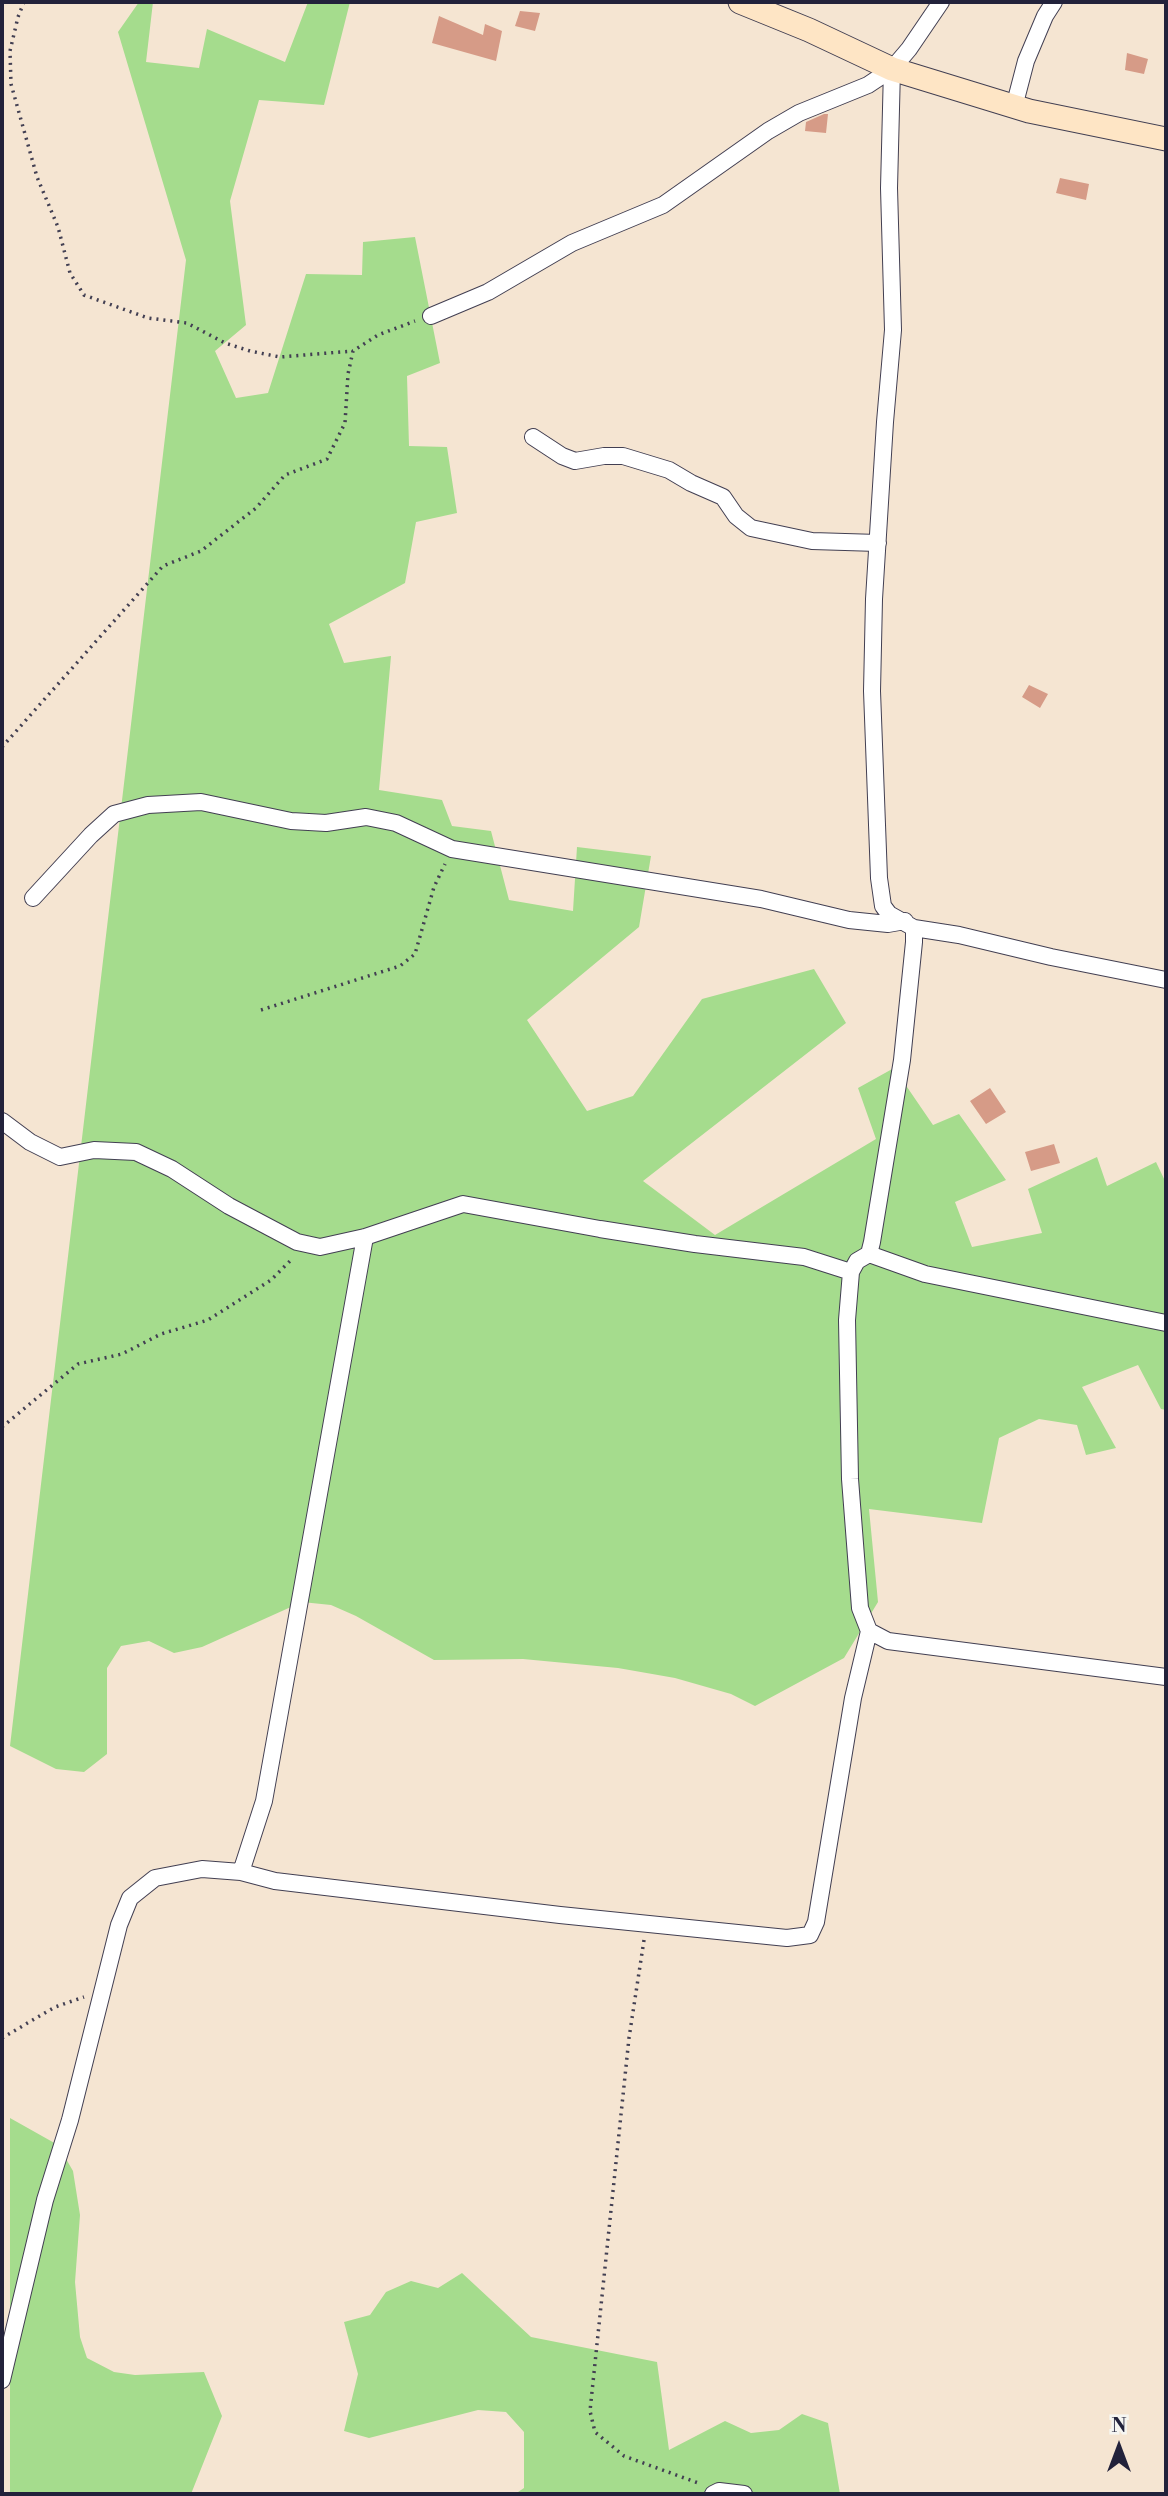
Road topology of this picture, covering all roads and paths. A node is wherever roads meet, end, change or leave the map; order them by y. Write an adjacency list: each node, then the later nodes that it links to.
1 (24, 2): 9 (path)
2 (740, 2): 5 (street)
3 (941, 2): 5 (street)
4 (1054, 2): 6 (street)
5 (892, 69): 6 (street); 8 (street); 11 (street)
6 (1014, 107): 7 (street)
7 (1166, 139)
8 (431, 316): 9 (path)
9 (353, 351): 12 (path)
10 (533, 437): 11 (street)
11 (878, 544): 15 (street)
12 (2, 747)
13 (452, 849): 14 (street); 15 (street); 17 (path)
14 (33, 898)
15 (909, 924): 16 (street); 21 (street)
16 (1166, 980)
17 (261, 1010)
18 (2, 1121): 20 (street)
19 (365, 1237): 20 (street); 22 (street); 27 (street)
20 (307, 1244): 24 (path)
21 (869, 1254): 22 (street); 23 (street)
22 (851, 1272): 25 (street)
23 (1166, 1323)
24 (2, 1427)
25 (869, 1631): 26 (street); 28 (street)
26 (1166, 1677)
27 (241, 1872): 28 (street); 29 (street)
28 (647, 1924): 32 (path)
29 (102, 1991): 30 (path); 31 (street)
30 (2, 2038)
31 (2, 2380)
32 (716, 2493): 33 (street)
33 (744, 2494)

